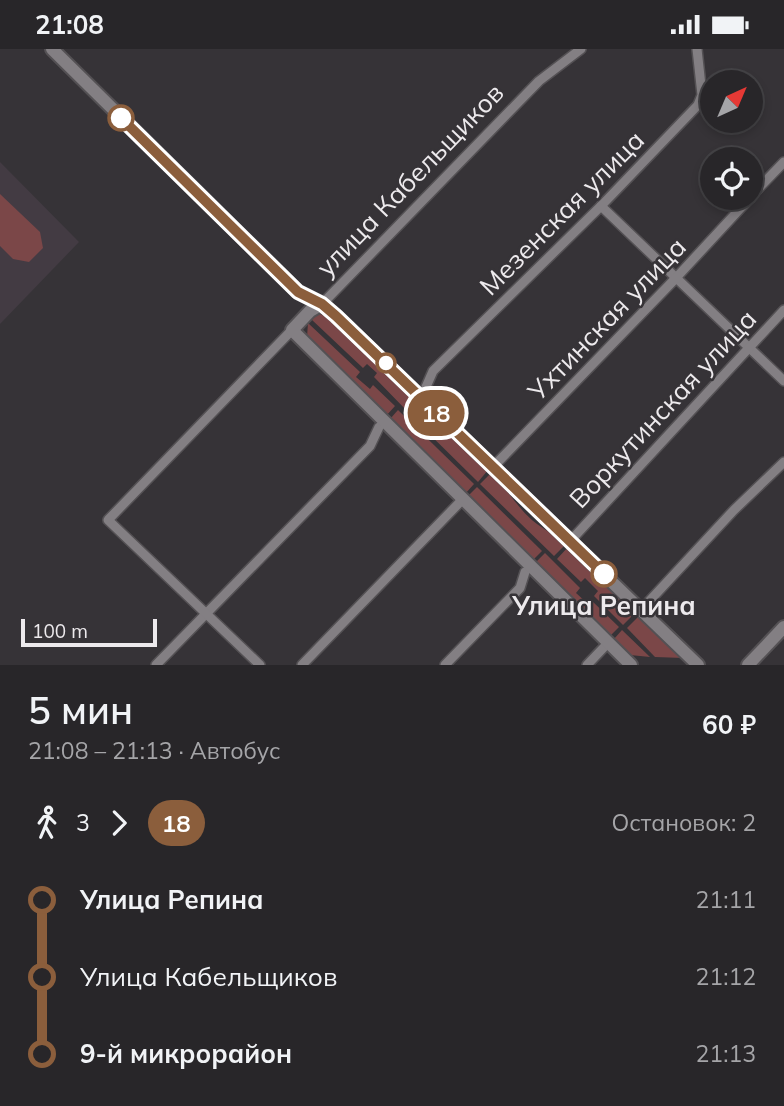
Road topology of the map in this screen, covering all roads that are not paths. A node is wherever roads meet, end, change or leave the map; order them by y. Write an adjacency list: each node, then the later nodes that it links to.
1 (52, 49): 9 (street)
2 (581, 49): 10 (street, улица Кабельщиков)
3 (697, 49): 6 (street, Мезенская улица)
4 (784, 162): 5 (street, Ухтинская улица)
5 (763, 184)
6 (601, 206): 8 (street); 16 (street, Мезенская улица)
7 (738, 210): 8 (street, Ухтинская улица)
8 (675, 279): 14 (street); 19 (street, Ухтинская улица)
9 (298, 292): 10 (street); 12 (street, улица Кабельщиков)
10 (322, 304): 12 (street, улица Кабельщиков); 19 (street)
11 (784, 310): 14 (street, Воркутинская улица)
12 (304, 317): 13 (street, улица Кабельщиков)
13 (292, 330): 20 (street); 24 (street, улица Кабельщиков)
14 (749, 348): 15 (street); 21 (street, Воркутинская улица)
15 (784, 381)
16 (426, 395)
17 (379, 427): 24 (street)
18 (784, 462): 23 (street)
19 (493, 467): 23 (street)
20 (462, 500): 26 (street); 29 (street)
21 (574, 537)
22 (525, 572): 30 (street)
23 (641, 610): 33 (street)
24 (206, 613): 27 (street); 28 (street)
25 (784, 627): 34 (street)
26 (608, 643): 31 (street); 32 (street)
27 (158, 664)
28 (260, 665)
29 (302, 665)
30 (445, 665)
31 (586, 665)
32 (631, 665)
33 (698, 665)
34 (748, 665)

